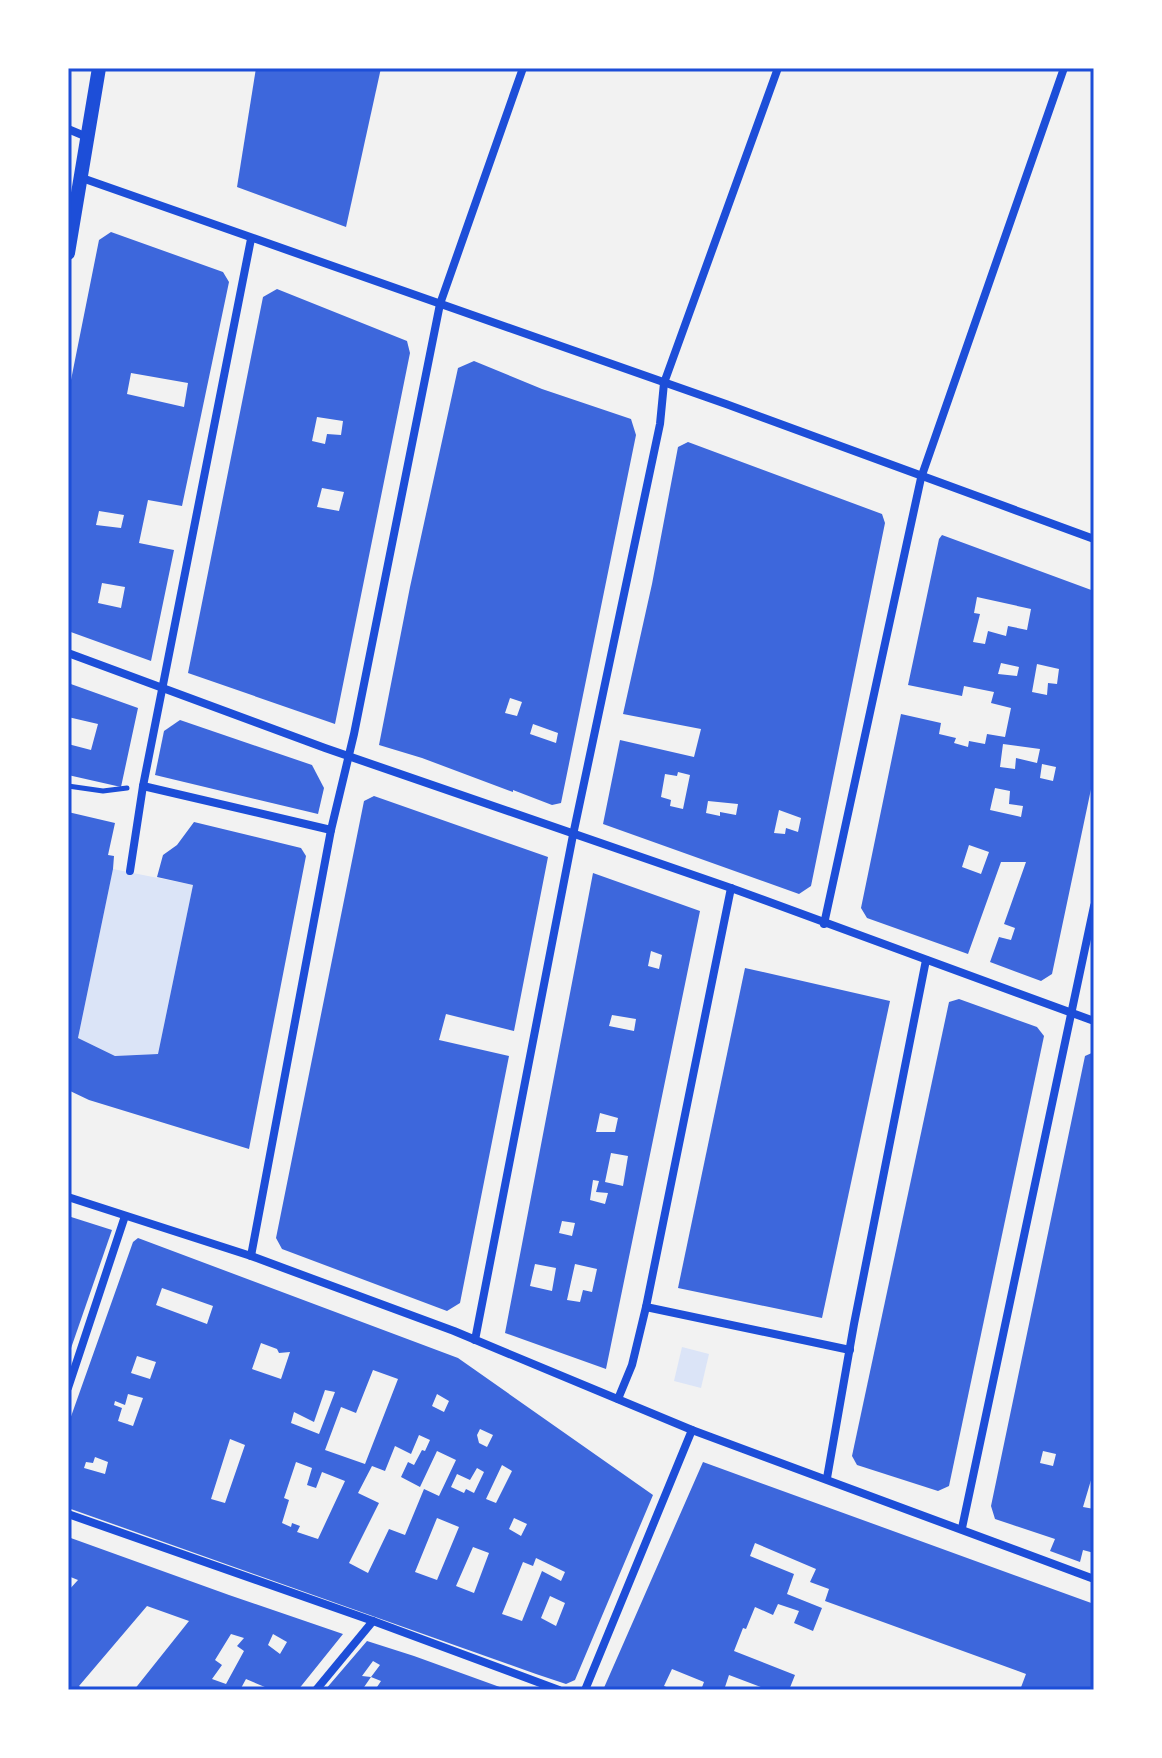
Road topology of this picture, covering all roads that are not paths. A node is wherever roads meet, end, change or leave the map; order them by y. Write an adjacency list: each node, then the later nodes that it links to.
1 (99, 68): 6 (street)
2 (523, 68): 10 (street)
3 (778, 68): 11 (street)
4 (1064, 68): 12 (street)
5 (68, 129): 6 (street)
6 (88, 137): 7 (street)
7 (82, 178): 8 (street); 9 (street)
8 (251, 239): 10 (street); 15 (street)
9 (68, 253)
10 (440, 304): 11 (street); 16 (street)
11 (664, 383): 12 (street); 19 (street)
12 (921, 478): 13 (street); 23 (street)
13 (1094, 539)
14 (68, 653): 15 (street)
15 (164, 689): 16 (street); 17 (street)
16 (348, 755): 18 (street); 19 (street)
17 (143, 786): 18 (street); 20 (street)
18 (331, 830): 29 (street)
19 (573, 835): 21 (street); 31 (street)
20 (130, 871)
21 (731, 888): 23 (street); 30 (street)
22 (1094, 906): 25 (street)
23 (824, 924): 24 (street)
24 (926, 960): 25 (street); 32 (street)
25 (1072, 1013): 26 (street); 38 (street)
26 (1094, 1021)
27 (68, 1197): 28 (street)
28 (125, 1216): 29 (street); 33 (street)
29 (251, 1256): 31 (street)
30 (646, 1307): 32 (street); 34 (street)
31 (475, 1340): 34 (street)
32 (850, 1350): 36 (street)
33 (68, 1388)
34 (618, 1399): 35 (street)
35 (692, 1430): 36 (street); 43 (street)
36 (827, 1478): 38 (street)
37 (68, 1514): 40 (street)
38 (962, 1528): 39 (street)
39 (1094, 1579)
40 (373, 1621): 41 (street); 42 (street)
41 (316, 1690)
42 (559, 1690)
43 (585, 1690)

